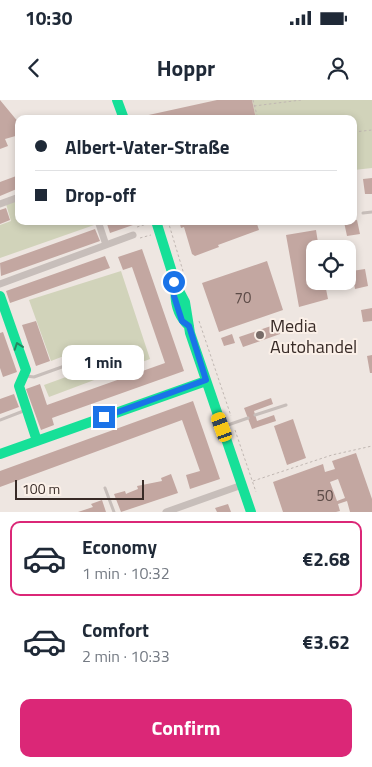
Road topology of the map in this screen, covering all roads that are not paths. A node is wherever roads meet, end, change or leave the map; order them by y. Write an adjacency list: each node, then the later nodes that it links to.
1 (117, 100): 2 (street)
2 (123, 115)
3 (15, 198): 4 (street)
4 (0, 204)
5 (372, 212): 6 (lane)
6 (363, 213)
7 (99, 225): 10 (street)
8 (157, 225): 15 (street)
9 (133, 235): 10 (street)
10 (106, 245): 11 (street)
11 (0, 284)
12 (0, 296): 14 (street, one-way to 12)
13 (84, 359): 14 (lane)
14 (25, 376): 17 (street)
15 (206, 380): 21 (street); 22 (street)
16 (286, 405): 18 (lane)
17 (27, 410): 20 (lane); 22 (street)
18 (255, 415)
19 (248, 418): 21 (lane)
20 (0, 420)
21 (222, 427): 24 (street)
22 (38, 441): 23 (street)
23 (0, 454)
24 (242, 485): 27 (street); 28 (street)
25 (104, 488): 26 (lane)
26 (114, 512)
27 (166, 512)
28 (251, 512)

